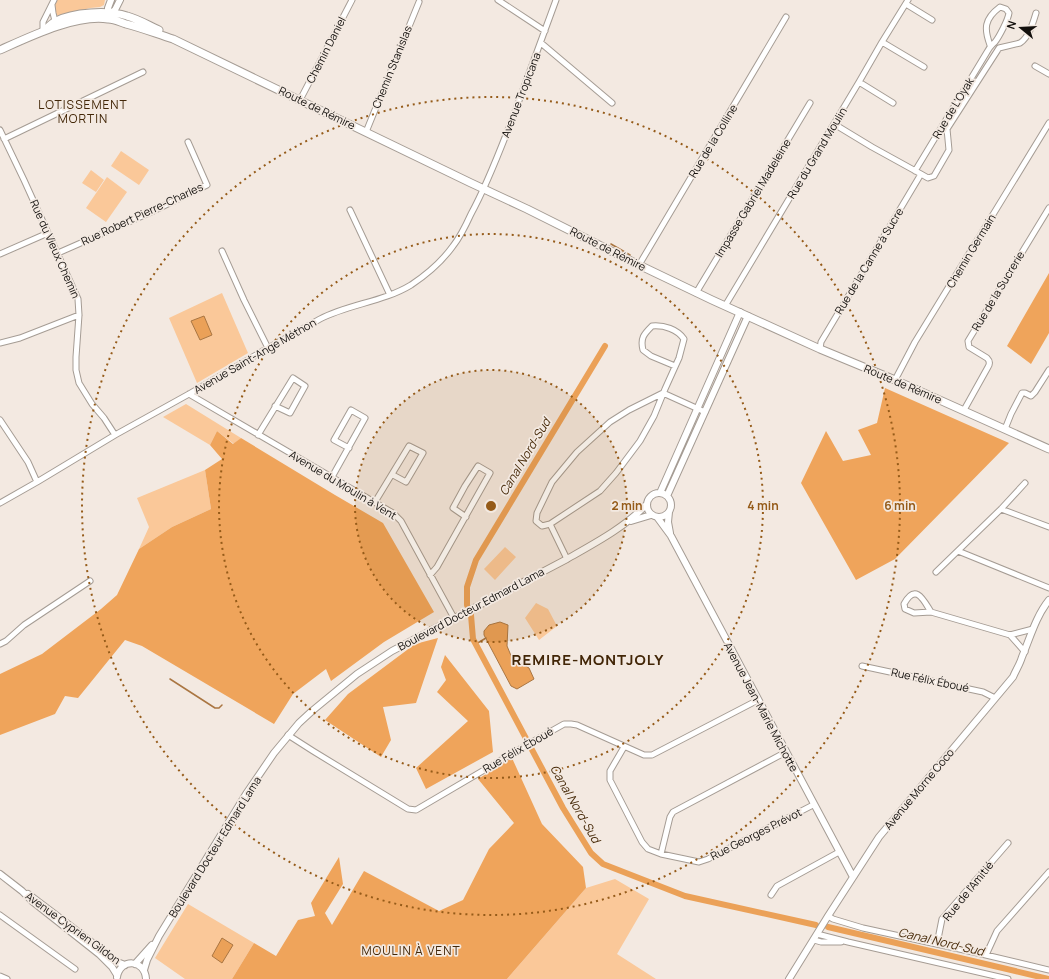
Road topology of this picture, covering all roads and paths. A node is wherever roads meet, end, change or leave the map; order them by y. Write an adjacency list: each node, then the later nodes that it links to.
1 (111, 0): 10 (street)
2 (352, 0): 28 (street, Chemin Daniel)
3 (498, 0): 17 (street)
4 (556, 0): 17 (street, Avenue Tropicana)
5 (119, 1): 10 (street); 11 (street)
6 (53, 2): 14 (street); 16 (street)
7 (419, 2): 35 (street, Chemin Stanislas)
8 (907, 2): 13 (street); 19 (street, Rue du Grand Moulin)
9 (1036, 13): 39 (street)
10 (108, 16): 11 (main road, Route de Rémire); 14 (main road, Route de Rémire); 15 (main road, Route de Rémire); 18 (main road, Route de Rémire)
11 (127, 16): 18 (main road, Route de Rémire)
12 (786, 17): 47 (street, Rue de la Colline)
13 (932, 20)
14 (55, 21): 15 (street); 16 (main road, Route de Rémire)
15 (50, 29): 16 (main road, Route de Rémire)
16 (43, 31): 22 (main road)
17 (545, 31): 20 (street, Avenue Tropicana)
18 (173, 39): 28 (main road, Route de Rémire)
19 (882, 42): 24 (street); 27 (street, Rue du Grand Moulin)
20 (541, 43): 30 (street); 40 (street, Avenue Tropicana)
21 (990, 45): 21 (street, Rue de L'Oyak); 38 (street, Rue de L'Oyak)
22 (0, 50)
23 (1035, 66): 26 (street)
24 (924, 67)
25 (143, 72): 36 (street)
26 (1049, 74)
27 (859, 82): 29 (street); 33 (street, Rue du Grand Moulin)
28 (300, 100): 35 (main road, Route de Rémire)
29 (893, 102)
30 (612, 103)
31 (810, 103): 48 (street, Impasse Gabriel Madeleine)
32 (1049, 123): 59 (street, Chemin Germain)
33 (834, 124): 38 (street); 50 (street, Rue du Grand Moulin)
34 (0, 130): 36 (street, Rue du Vieux Chemin)
35 (366, 132): 40 (main road, Route de Rémire)
36 (4, 139): 43 (street, Rue du Vieux Chemin)
37 (188, 142): 45 (street, Rue Robert Pierre-Charles)
38 (915, 171): 39 (street)
39 (921, 174): 56 (street, Rue de la Canne à Sucre)
40 (484, 189): 47 (main road, Route de Rémire); 49 (street, Avenue Saint-Ange Méthon)
41 (1049, 208): 64 (street, Rue de la Sucrerie)
42 (350, 210): 49 (street)
43 (48, 232): 45 (street, Rue du Vieux Chemin); 46 (street)
44 (222, 251): 55 (street)
45 (58, 253): 52 (street, Rue du Vieux Chemin)
46 (0, 254)
47 (639, 266): 48 (main road, Route de Rémire)
48 (696, 293): 50 (main road, Route de Rémire)
49 (390, 295): 55 (street, Avenue Saint-Ange Méthon)
50 (725, 306): 51 (main road, Route de Rémire)
51 (740, 312): 53 (main road, Route de Rémire); 63 (street)
52 (79, 315): 54 (street); 68 (street, Rue du Vieux Chemin)
53 (748, 316): 56 (main road, Route de Rémire); 65 (street)
54 (0, 343)
55 (268, 348): 61 (street, Avenue Saint-Ange Méthon)
56 (820, 349): 59 (main road, Route de Rémire)
57 (675, 366): 57 (street); 60 (street)
58 (1049, 370): 67 (street)
59 (895, 380): 64 (main road, Route de Rémire)
60 (663, 393): 63 (street); 86 (street); 86 (street)
61 (189, 394): 68 (street, Avenue Saint-Ange Méthon); 69 (street, Avenue du Moulin à Vent)
62 (275, 406): 62 (street); 69 (street)
63 (698, 408): 65 (street); 76 (street)
64 (964, 410): 67 (main road, Route de Rémire)
65 (705, 412): 77 (street)
66 (0, 420): 74 (street)
67 (1005, 429): 71 (main road, Route de Rémire)
68 (115, 435): 74 (street, Avenue Saint-Ange Méthon)
69 (258, 435): 73 (street, Avenue du Moulin à Vent)
70 (348, 448): 70 (street); 73 (street)
71 (1049, 449)
72 (393, 475): 72 (street); 78 (street)
73 (332, 477): 78 (street, Avenue du Moulin à Vent)
74 (37, 482): 79 (street, Avenue Saint-Ange Méthon)
75 (1025, 483): 81 (street)
76 (660, 493): 77 (street); 80 (street)
77 (668, 496): 82 (street)
78 (375, 502): 92 (street, Avenue du Moulin à Vent)
79 (0, 503)
80 (647, 504): 83 (street); 85 (street, Boulevard Docteur Edmard Lama)
81 (1001, 509): 87 (street); 89 (street)
82 (669, 512): 83 (street); 88 (street, Avenue Jean-Marie Michotte)
83 (654, 516): 85 (street, Boulevard Docteur Edmard Lama); 88 (street, Avenue Jean-Marie Michotte)
84 (466, 517): 84 (street); 92 (street)
85 (627, 522): 90 (street, Boulevard Docteur Edmard Lama)
86 (550, 524): 90 (street)
87 (1049, 527)
88 (671, 536): 104 (street, Avenue Jean-Marie Michotte)
89 (958, 551): 91 (street); 94 (street)
90 (567, 559): 97 (street, Boulevard Docteur Edmard Lama)
91 (936, 572)
92 (430, 575): 97 (street, Avenue du Moulin à Vent)
93 (90, 581): 100 (street)
94 (1049, 588)
95 (1049, 600): 98 (street, Avenue Morne Coco)
96 (931, 612): 96 (street); 99 (street)
97 (454, 618): 105 (street, Boulevard Docteur Edmard Lama)
98 (1034, 629): 99 (street); 101 (street, Avenue Morne Coco)
99 (1010, 635): 101 (street)
100 (0, 644)
101 (1024, 652): 103 (street, Avenue Morne Coco)
102 (862, 666): 103 (street, Rue Félix Éboué)
103 (995, 698): 114 (street, Avenue Morne Coco)
104 (758, 700): 106 (street, Rue Félix Éboué); 107 (street, Avenue Jean-Marie Michotte)
105 (290, 735): 106 (street, Rue Félix Éboué); 120 (street, Boulevard Docteur Edmard Lama)
106 (624, 747): 111 (street, Rue Georges Prévot)
107 (786, 752): 108 (street, Avenue Jean-Marie Michotte); 111 (street)
108 (813, 805): 110 (street, Avenue Jean-Marie Michotte); 111 (street, Rue Georges Prévot)
109 (1008, 843): 123 (street, Rue de l'Amitié)
110 (840, 852): 114 (street, Avenue Jean-Marie Michotte); 116 (street)
111 (661, 854)
112 (1049, 872): 124 (street)
113 (0, 874): 115 (street, Avenue Cyprien Gildon)
114 (854, 876): 118 (street, Avenue Morne Coco)
115 (22, 891): 126 (street, Avenue Cyprien Gildon); 132 (street, Avenue Cyprien Gildon)
116 (771, 895)
117 (0, 915): 127 (street)
118 (828, 916): 119 (street, Avenue Morne Coco); 123 (street)
119 (818, 934): 121 (street, Avenue Morne Coco); 122 (street)
120 (159, 936): 125 (street, Boulevard Docteur Edmard Lama); 128 (street, Boulevard Docteur Edmard Lama)
121 (814, 940): 122 (street); 135 (street, Avenue Morne Coco)
122 (848, 942): 130 (street)
123 (937, 944): 124 (street)
124 (986, 955): 129 (street)
125 (135, 964): 126 (street); 128 (street)
126 (125, 965): 132 (street)
127 (75, 969)
128 (144, 970): 134 (street)
129 (1049, 970)
130 (980, 972): 136 (street); 137 (street)
131 (0, 976): 133 (street)
132 (117, 977)
133 (7, 979)
134 (146, 979)
135 (789, 979)
136 (978, 979)
137 (1008, 979)

